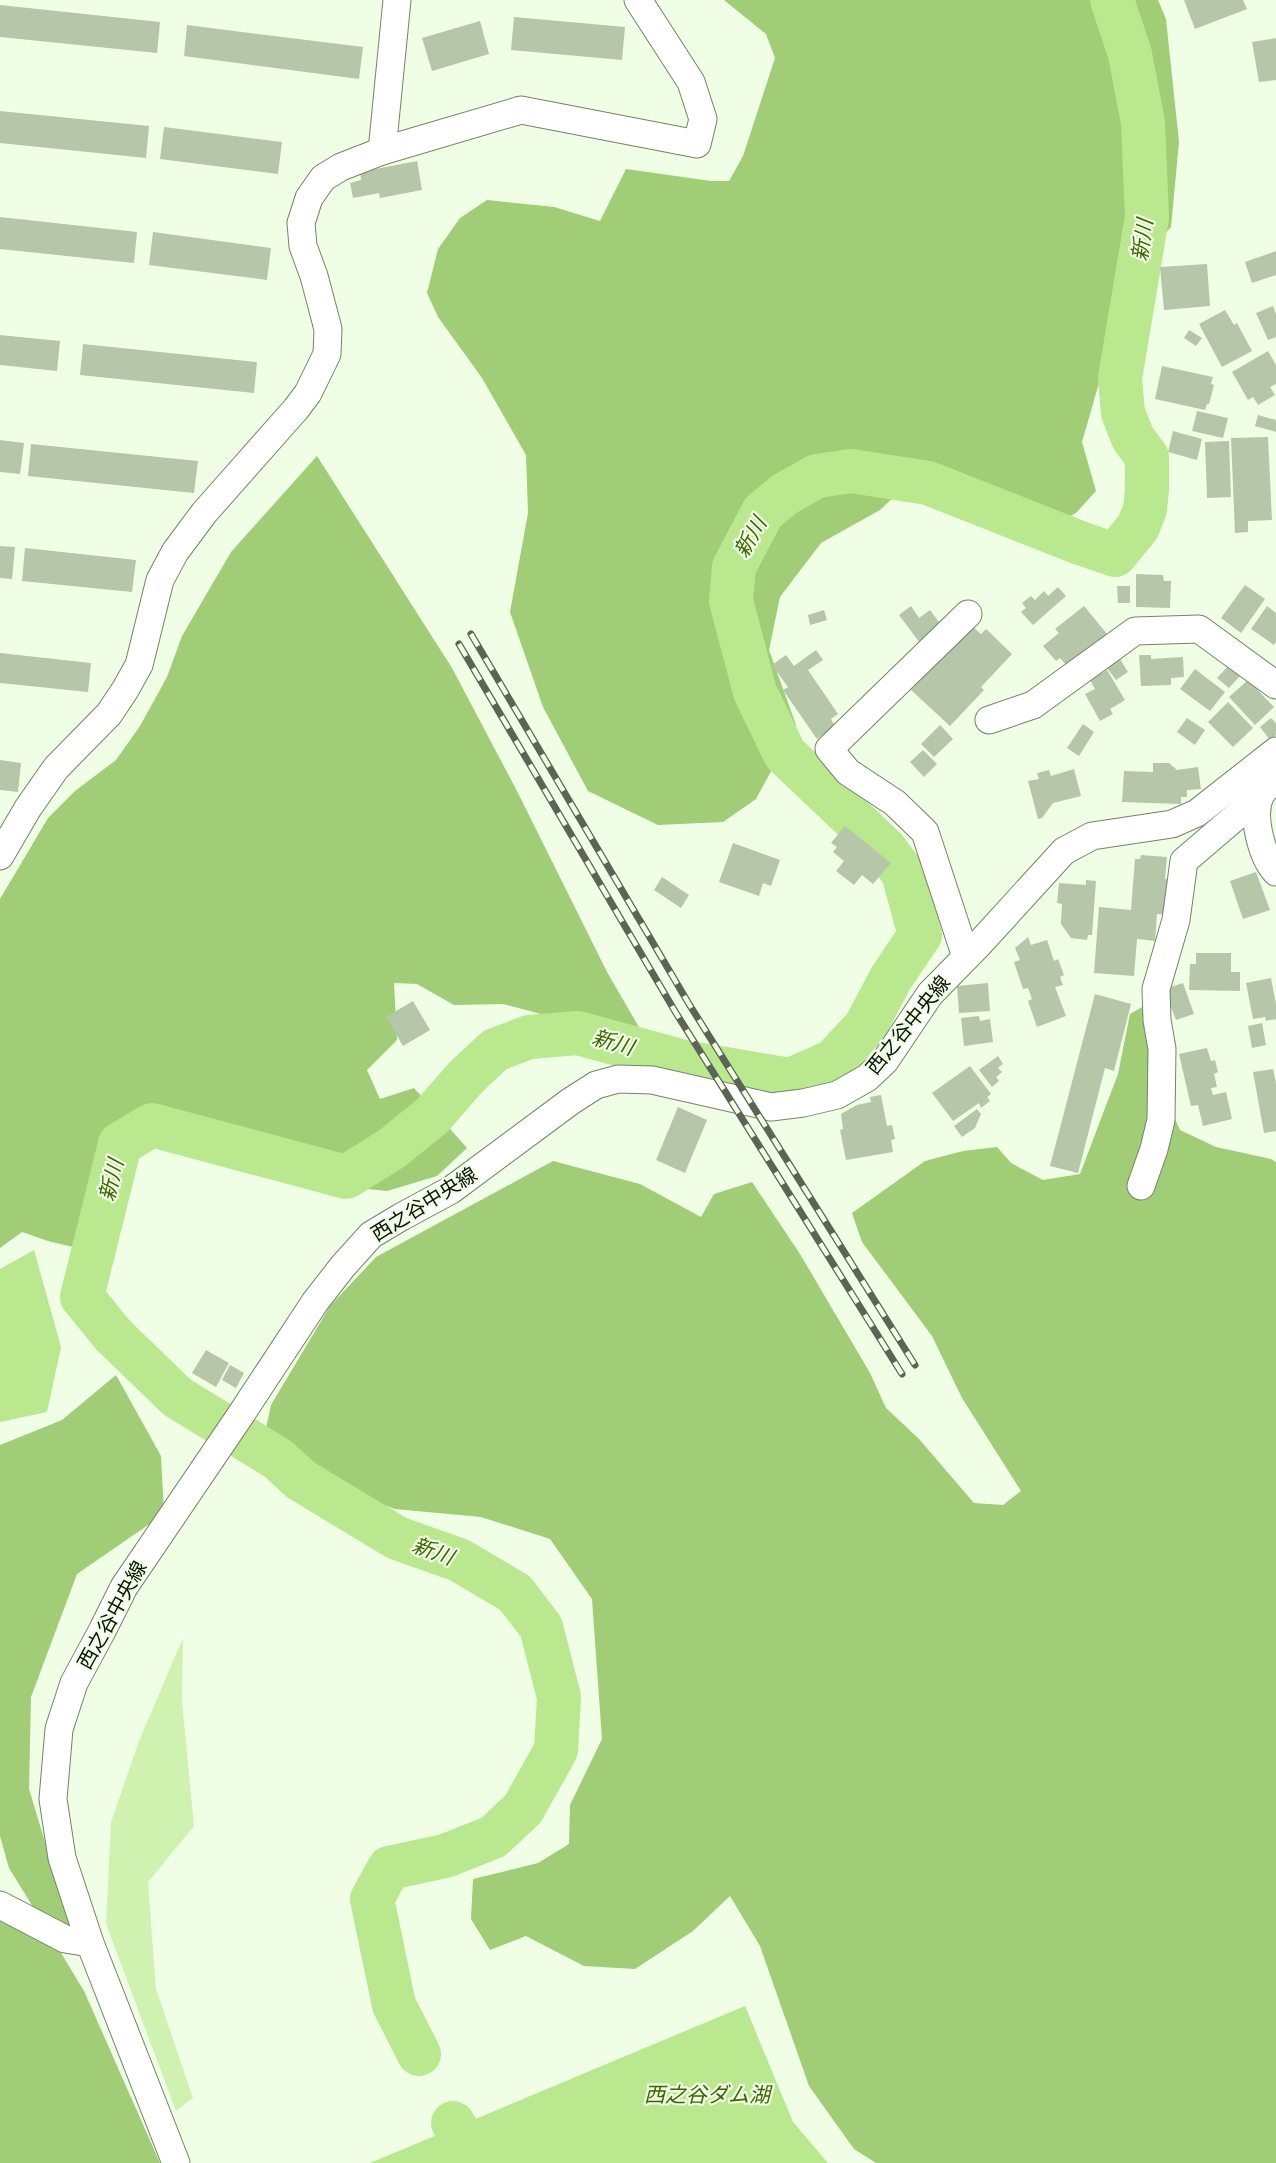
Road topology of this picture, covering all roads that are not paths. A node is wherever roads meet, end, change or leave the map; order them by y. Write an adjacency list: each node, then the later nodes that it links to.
1 (398, 0): 3 (street)
2 (638, 0): 3 (street)
3 (382, 151): 9 (street)
4 (968, 614): 11 (street)
5 (1276, 685): 6 (street)
6 (989, 720)
7 (1276, 751): 11 (street, 西之谷中央線)
8 (1268, 787): 10 (street); 12 (street)
9 (0, 856)
10 (1276, 872)
11 (966, 957): 14 (street, 西之谷中央線)
12 (1141, 1186)
13 (0, 1905): 14 (street)
14 (90, 1943): 15 (street, 西之谷中央線)
15 (176, 2163)

